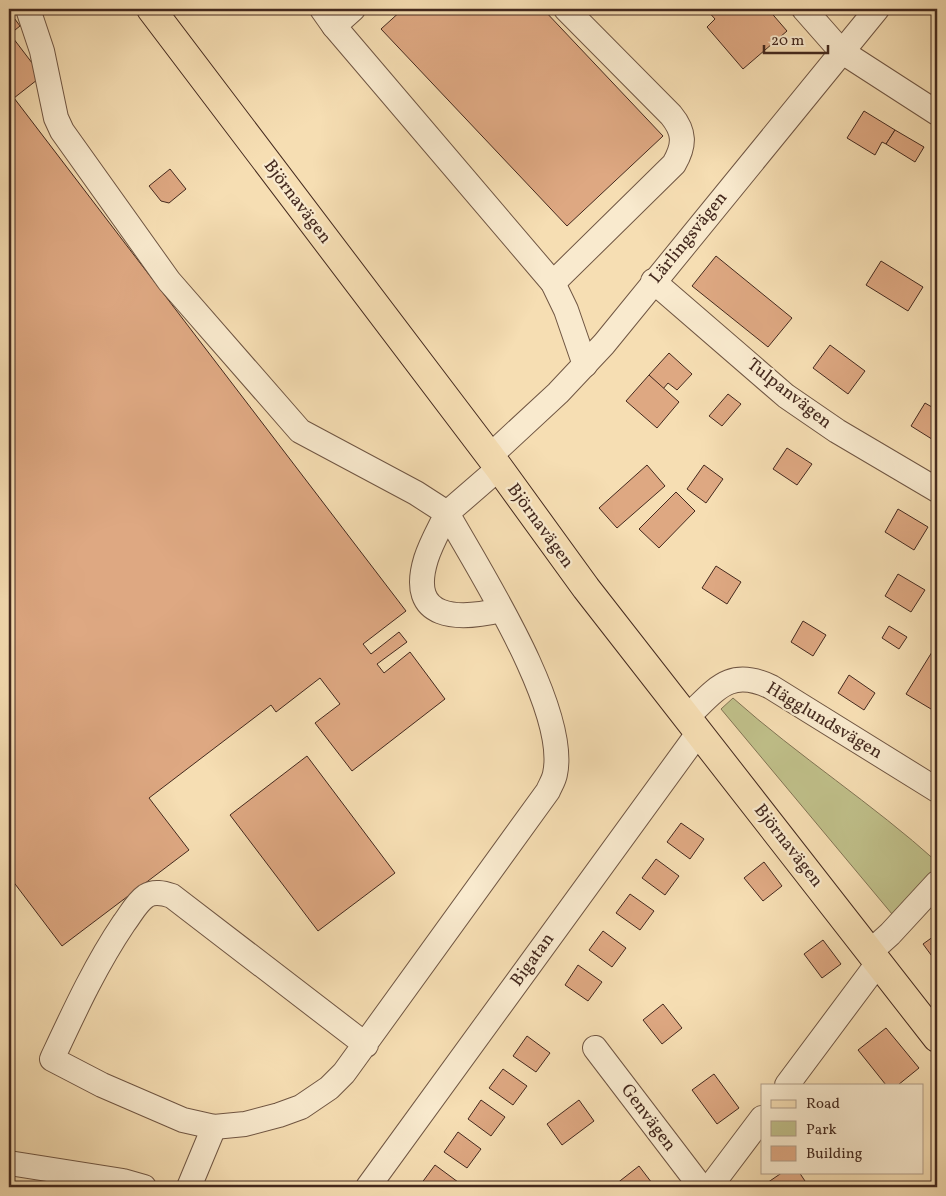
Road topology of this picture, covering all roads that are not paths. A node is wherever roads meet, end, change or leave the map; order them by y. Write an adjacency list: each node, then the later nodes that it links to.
1 (28, 9): 15 (street)
2 (151, 9): 13 (main road, Björnavägen)
3 (353, 9): 7 (street)
4 (566, 9): 11 (street)
5 (804, 9): 8 (street)
6 (877, 9): 8 (street, Lärlingsvägen)
7 (328, 17): 11 (street)
8 (841, 52): 9 (street); 10 (street, Lärlingsvägen)
9 (937, 113)
10 (653, 281): 12 (street, Lärlingsvägen); 14 (street, Tulpanvägen)
11 (553, 283): 12 (street)
12 (584, 365): 13 (street, Lärlingsvägen)
13 (494, 462): 15 (street, Lärlingsvägen); 17 (main road, Björnavägen)
14 (937, 490)
15 (447, 513): 16 (street); 16 (street)
16 (501, 610): 22 (street)
17 (692, 724): 18 (street, Hägglundsvägen); 20 (main road, Björnavägen); 30 (street, Bigatan)
18 (937, 790)
19 (937, 882): 20 (street)
20 (874, 958): 21 (main road, Björnavägen); 24 (street)
21 (937, 1038)
22 (366, 1045): 26 (street); 26 (street)
23 (595, 1048): 31 (street, Genvägen)
24 (788, 1084)
25 (761, 1119): 32 (street)
26 (214, 1127): 29 (street)
27 (9, 1163): 28 (street)
28 (144, 1187)
29 (189, 1187)
30 (368, 1187)
31 (701, 1187)
32 (710, 1187)

